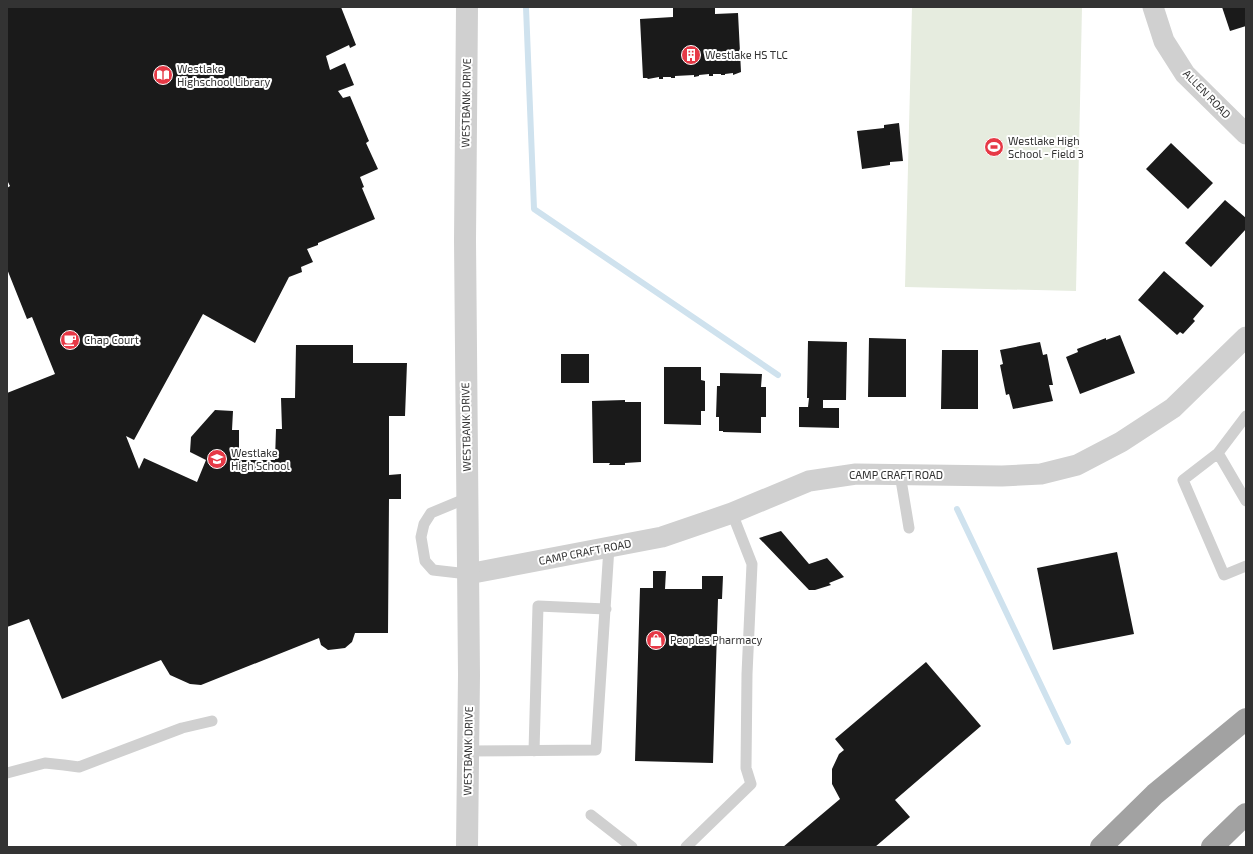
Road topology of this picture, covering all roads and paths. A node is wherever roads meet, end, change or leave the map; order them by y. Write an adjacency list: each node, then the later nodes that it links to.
1 (467, 7): 8 (street, WESTBANK DRIVE)
2 (1153, 7): 3 (street, ALLEN ROAD)
3 (1246, 134)
4 (1246, 337): 7 (street, CAMP CRAFT ROAD)
5 (1246, 416): 6 (lane)
6 (1218, 453): 9 (lane); 13 (lane)
7 (900, 474): 10 (street, CAMP CRAFT ROAD); 11 (lane)
8 (467, 498): 14 (street, WESTBANK DRIVE); 14 (lane)
9 (1246, 501)
10 (732, 514): 12 (street, CAMP CRAFT ROAD); 25 (lane)
11 (909, 528)
12 (609, 547): 14 (street, CAMP CRAFT ROAD); 15 (lane)
13 (1246, 566)
14 (468, 574): 18 (street, WESTBANK DRIVE)
15 (606, 609): 19 (lane); 19 (lane)
16 (1246, 719): 26 (highway)
17 (212, 721): 20 (lane)
18 (468, 751): 19 (lane); 23 (street, WESTBANK DRIVE)
19 (534, 751)
20 (7, 773)
21 (1246, 814): 27 (highway)
22 (591, 815): 24 (lane)
23 (467, 847)
24 (632, 847)
25 (686, 847)
26 (1101, 847)
27 (1212, 847)

